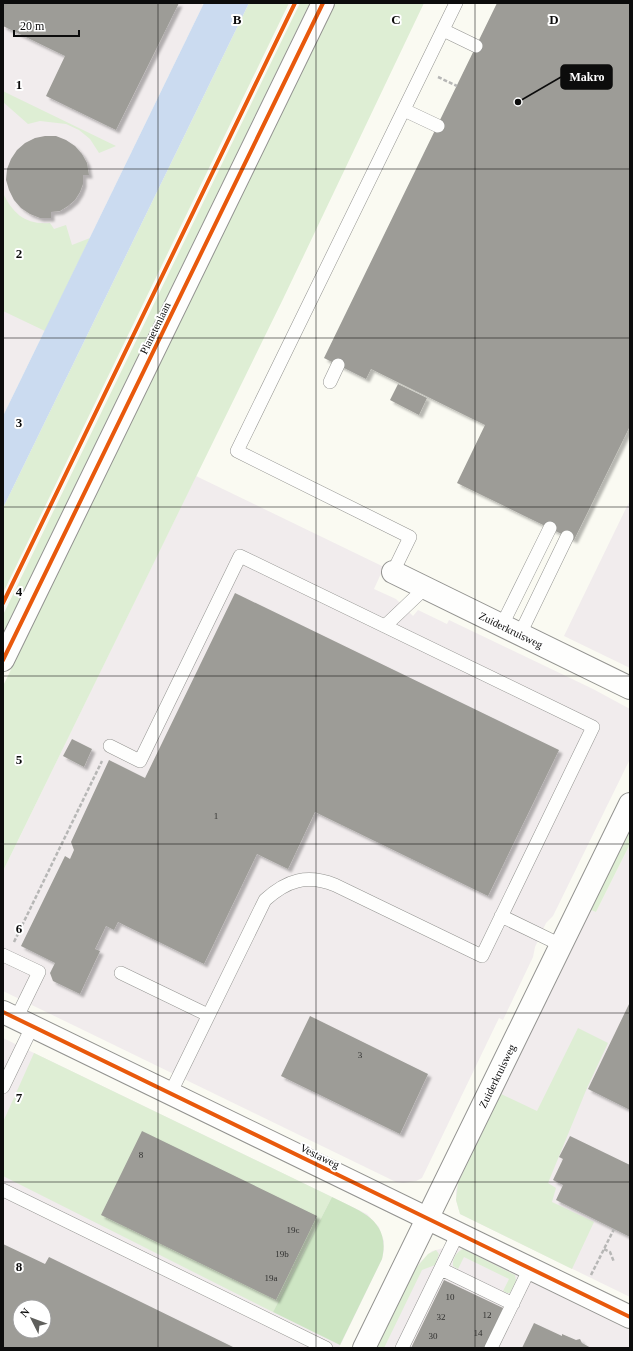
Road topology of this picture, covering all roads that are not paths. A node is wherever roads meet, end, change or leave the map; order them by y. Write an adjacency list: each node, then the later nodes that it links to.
1 (323, 3): 15 (street, Planetenlaan)
2 (456, 3): 3 (lane)
3 (443, 30): 4 (lane); 5 (lane)
4 (476, 46)
5 (404, 110): 6 (lane); 11 (lane)
6 (438, 126)
7 (338, 365): 8 (lane)
8 (330, 382)
9 (550, 528): 14 (lane)
10 (567, 537): 14 (lane)
11 (393, 572): 12 (street, Zuiderkruisweg)
12 (425, 588): 13 (lane); 14 (street, Zuiderkruisweg)
13 (385, 626): 17 (lane); 19 (lane)
14 (511, 630): 16 (street, Zuiderkruisweg)
15 (3, 660)
16 (630, 688)
17 (110, 746)
18 (630, 804): 20 (street, Zuiderkruisweg)
19 (501, 916): 20 (lane); 23 (lane)
20 (561, 945): 28 (street, Zuiderkruisweg)
21 (5, 956): 24 (lane)
22 (122, 973): 23 (lane)
23 (208, 1015): 26 (lane)
24 (17, 1019): 25 (lane); 26 (street, Vestaweg)
25 (3, 1087)
26 (170, 1094): 28 (street, Vestaweg)
27 (3, 1190): 34 (lane)
28 (427, 1218): 29 (street, Vestaweg); 35 (street, Zuiderkruisweg)
29 (458, 1233): 30 (street, Vestaweg); 31 (lane)
30 (530, 1268): 32 (lane); 33 (street, Vestaweg)
31 (441, 1269): 32 (lane); 36 (lane)
32 (513, 1304): 37 (lane)
33 (630, 1317)
34 (326, 1348)
35 (364, 1348)
36 (402, 1348)
37 (491, 1348)

